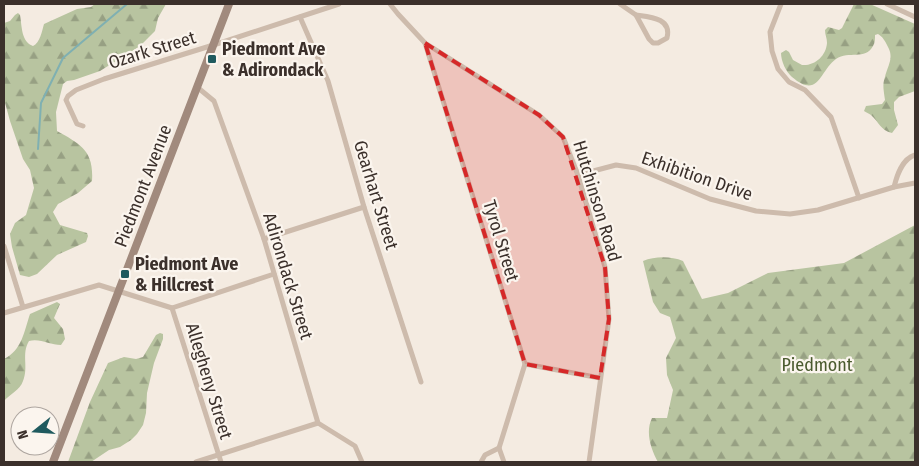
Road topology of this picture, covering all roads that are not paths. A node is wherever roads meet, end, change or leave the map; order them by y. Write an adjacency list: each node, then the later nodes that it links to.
1 (229, 4): 11 (main road, Piedmont Avenue)
2 (339, 4): 9 (street, Ozark Street)
3 (390, 4): 10 (street, Hutchinson Road)
4 (620, 4): 7 (street)
5 (781, 4): 18 (street)
6 (887, 4): 8 (street)
7 (636, 15): 7 (street)
8 (915, 16)
9 (300, 17): 11 (street, Ozark Street); 19 (street, Gearhart Street)
10 (425, 42): 15 (street, Hutchinson Road); 27 (street, Tyrol Street)
11 (213, 45): 12 (main road, Piedmont Avenue); 13 (street, Ozark Street)
12 (197, 87): 20 (street, Adirondack Street); 23 (main road, Piedmont Avenue)
13 (83, 126)
14 (915, 155): 17 (street)
15 (578, 175): 18 (street, Exhibition Drive); 28 (street, Hutchinson Road)
16 (915, 183): 17 (street, Exhibition Drive)
17 (894, 187): 18 (street, Exhibition Drive)
18 (859, 198)
19 (364, 207): 20 (street); 29 (street, Gearhart Street)
20 (264, 238): 22 (street, Adirondack Street)
21 (4, 246): 24 (street)
22 (274, 274): 25 (street); 30 (street, Adirondack Street)
23 (118, 291): 24 (street); 25 (street); 33 (main road, Piedmont Avenue)
24 (23, 307): 26 (street)
25 (172, 308): 32 (street, Allegheny Street)
26 (4, 313)
27 (525, 364): 28 (street); 31 (street)
28 (600, 378): 39 (street, Hutchinson Road)
29 (421, 382)
30 (318, 423): 32 (street); 36 (street)
31 (498, 448): 37 (street); 38 (street)
32 (218, 456): 34 (street); 35 (street, Allegheny Street)
33 (53, 462)
34 (196, 462)
35 (221, 462)
36 (362, 462)
37 (481, 462)
38 (504, 462)
39 (589, 462)

